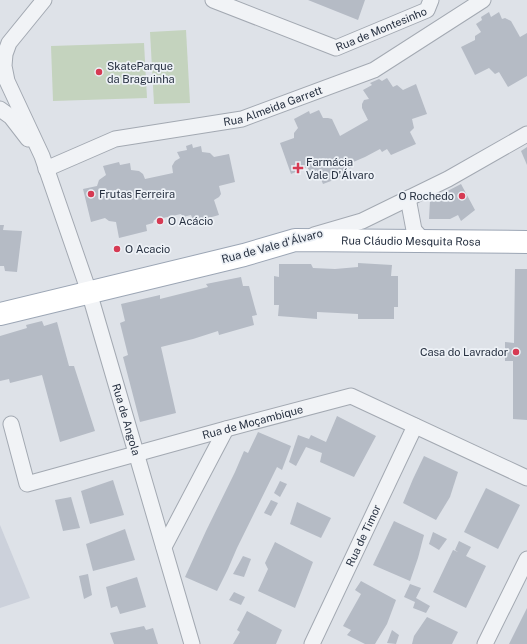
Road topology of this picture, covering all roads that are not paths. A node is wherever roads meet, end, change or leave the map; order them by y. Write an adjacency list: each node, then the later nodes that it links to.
1 (44, 0): 5 (street)
2 (213, 0): 3 (street, Rua de Montesinho)
3 (431, 0)
4 (483, 0): 8 (street, Rua Almeida Garrett)
5 (5, 47): 8 (street, Rua de Angola)
6 (0, 109): 8 (street)
7 (527, 134): 9 (street, Rua de Vale d'Álvaro)
8 (44, 162): 13 (street, Rua de Angola)
9 (408, 198): 10 (street, Rua de Vale d'Álvaro); 11 (street)
10 (295, 240): 11 (main road, Rua Cláudio Mesquita Rosa); 13 (main road, Rua de Vale d'Álvaro)
11 (424, 241): 12 (main road, Rua Cláudio Mesquita Rosa)
12 (527, 242)
13 (89, 292): 14 (main road, Rua de Vale d'Álvaro); 18 (street, Rua de Angola)
14 (0, 314)
15 (10, 424): 18 (street, Rua de Moçambique)
16 (415, 426): 17 (street, Rua de Moçambique); 19 (street, Rua de Moçambique); 23 (street, Rua de Timor)
17 (226, 429): 18 (street, Rua de Moçambique); 20 (street)
18 (136, 454): 20 (street, Rua de Angola)
19 (527, 478)
20 (164, 547): 22 (street, Rua de Angola)
21 (527, 559): 24 (street)
22 (192, 644)
23 (312, 644)
24 (485, 644)

